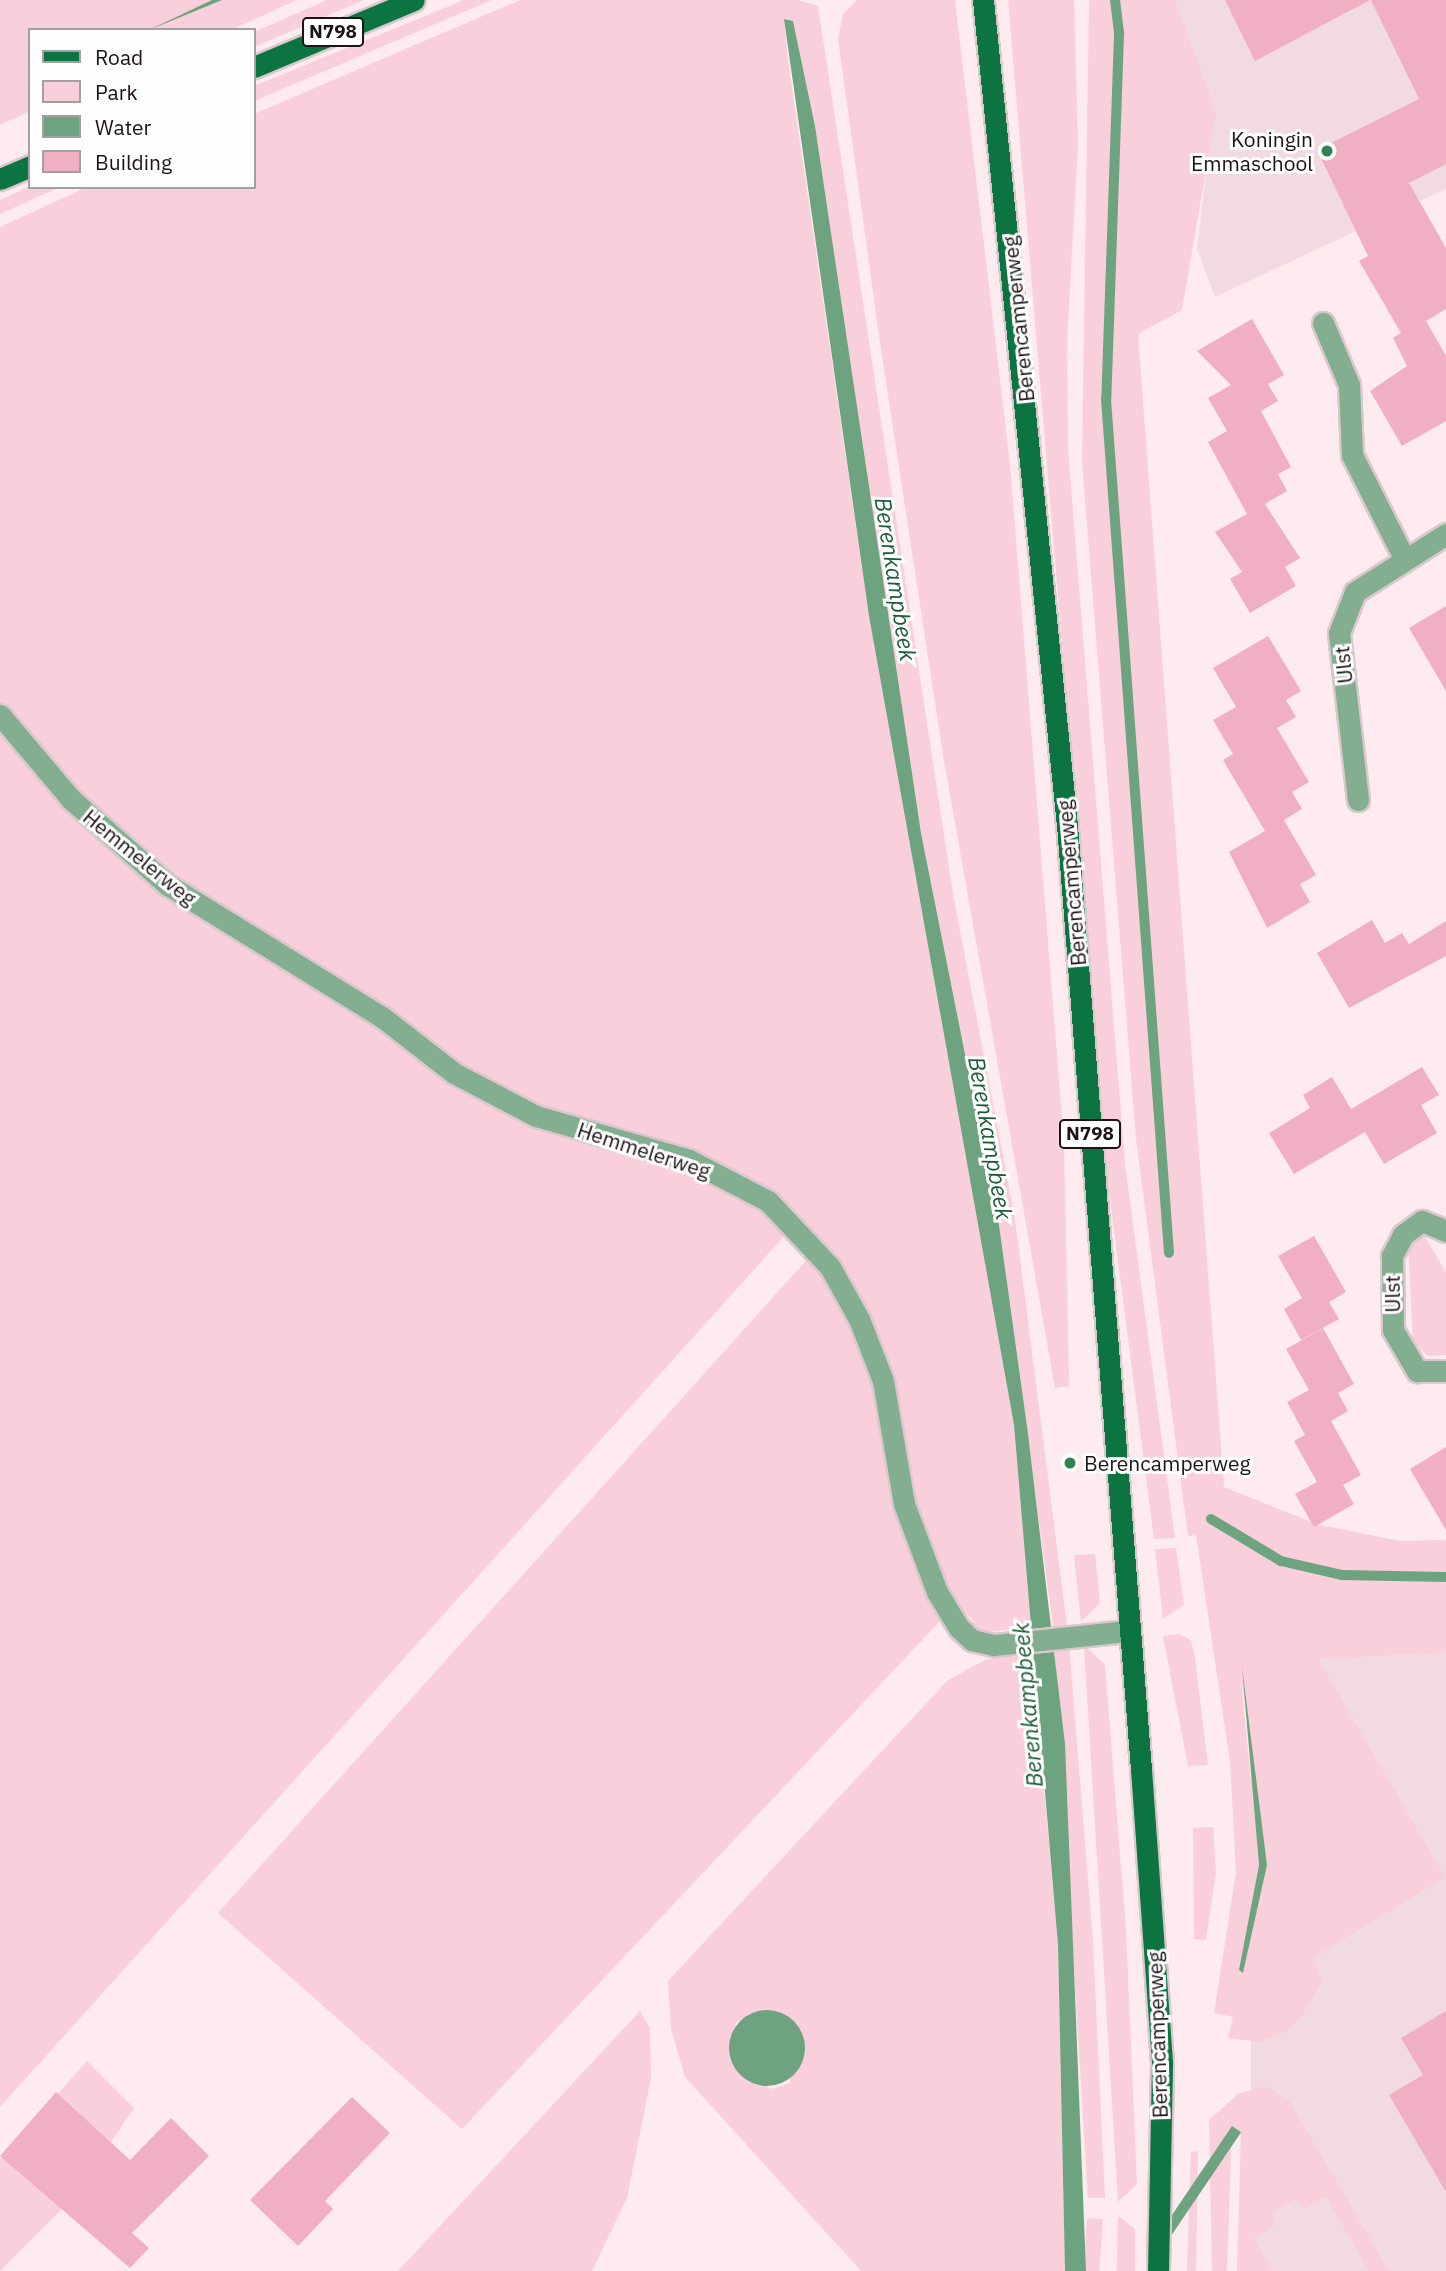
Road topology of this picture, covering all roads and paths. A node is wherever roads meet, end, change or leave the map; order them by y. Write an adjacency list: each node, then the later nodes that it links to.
1 (414, 0): 3 (main road, N798)
2 (983, 0): 13 (main road, Berencamperweg / N798)
3 (256, 66)
4 (28, 167): 5 (main road)
5 (0, 179)
6 (1324, 323): 8 (street)
7 (1446, 534): 8 (street, Ulst)
8 (1403, 556): 10 (street, Ulst)
9 (0, 715): 13 (street, Hemmelerweg)
10 (1358, 800)
11 (1446, 1231): 12 (street, Ulst)
12 (1446, 1371)
13 (1129, 1631): 14 (main road, Berencamperweg / N798)
14 (1158, 2271)

